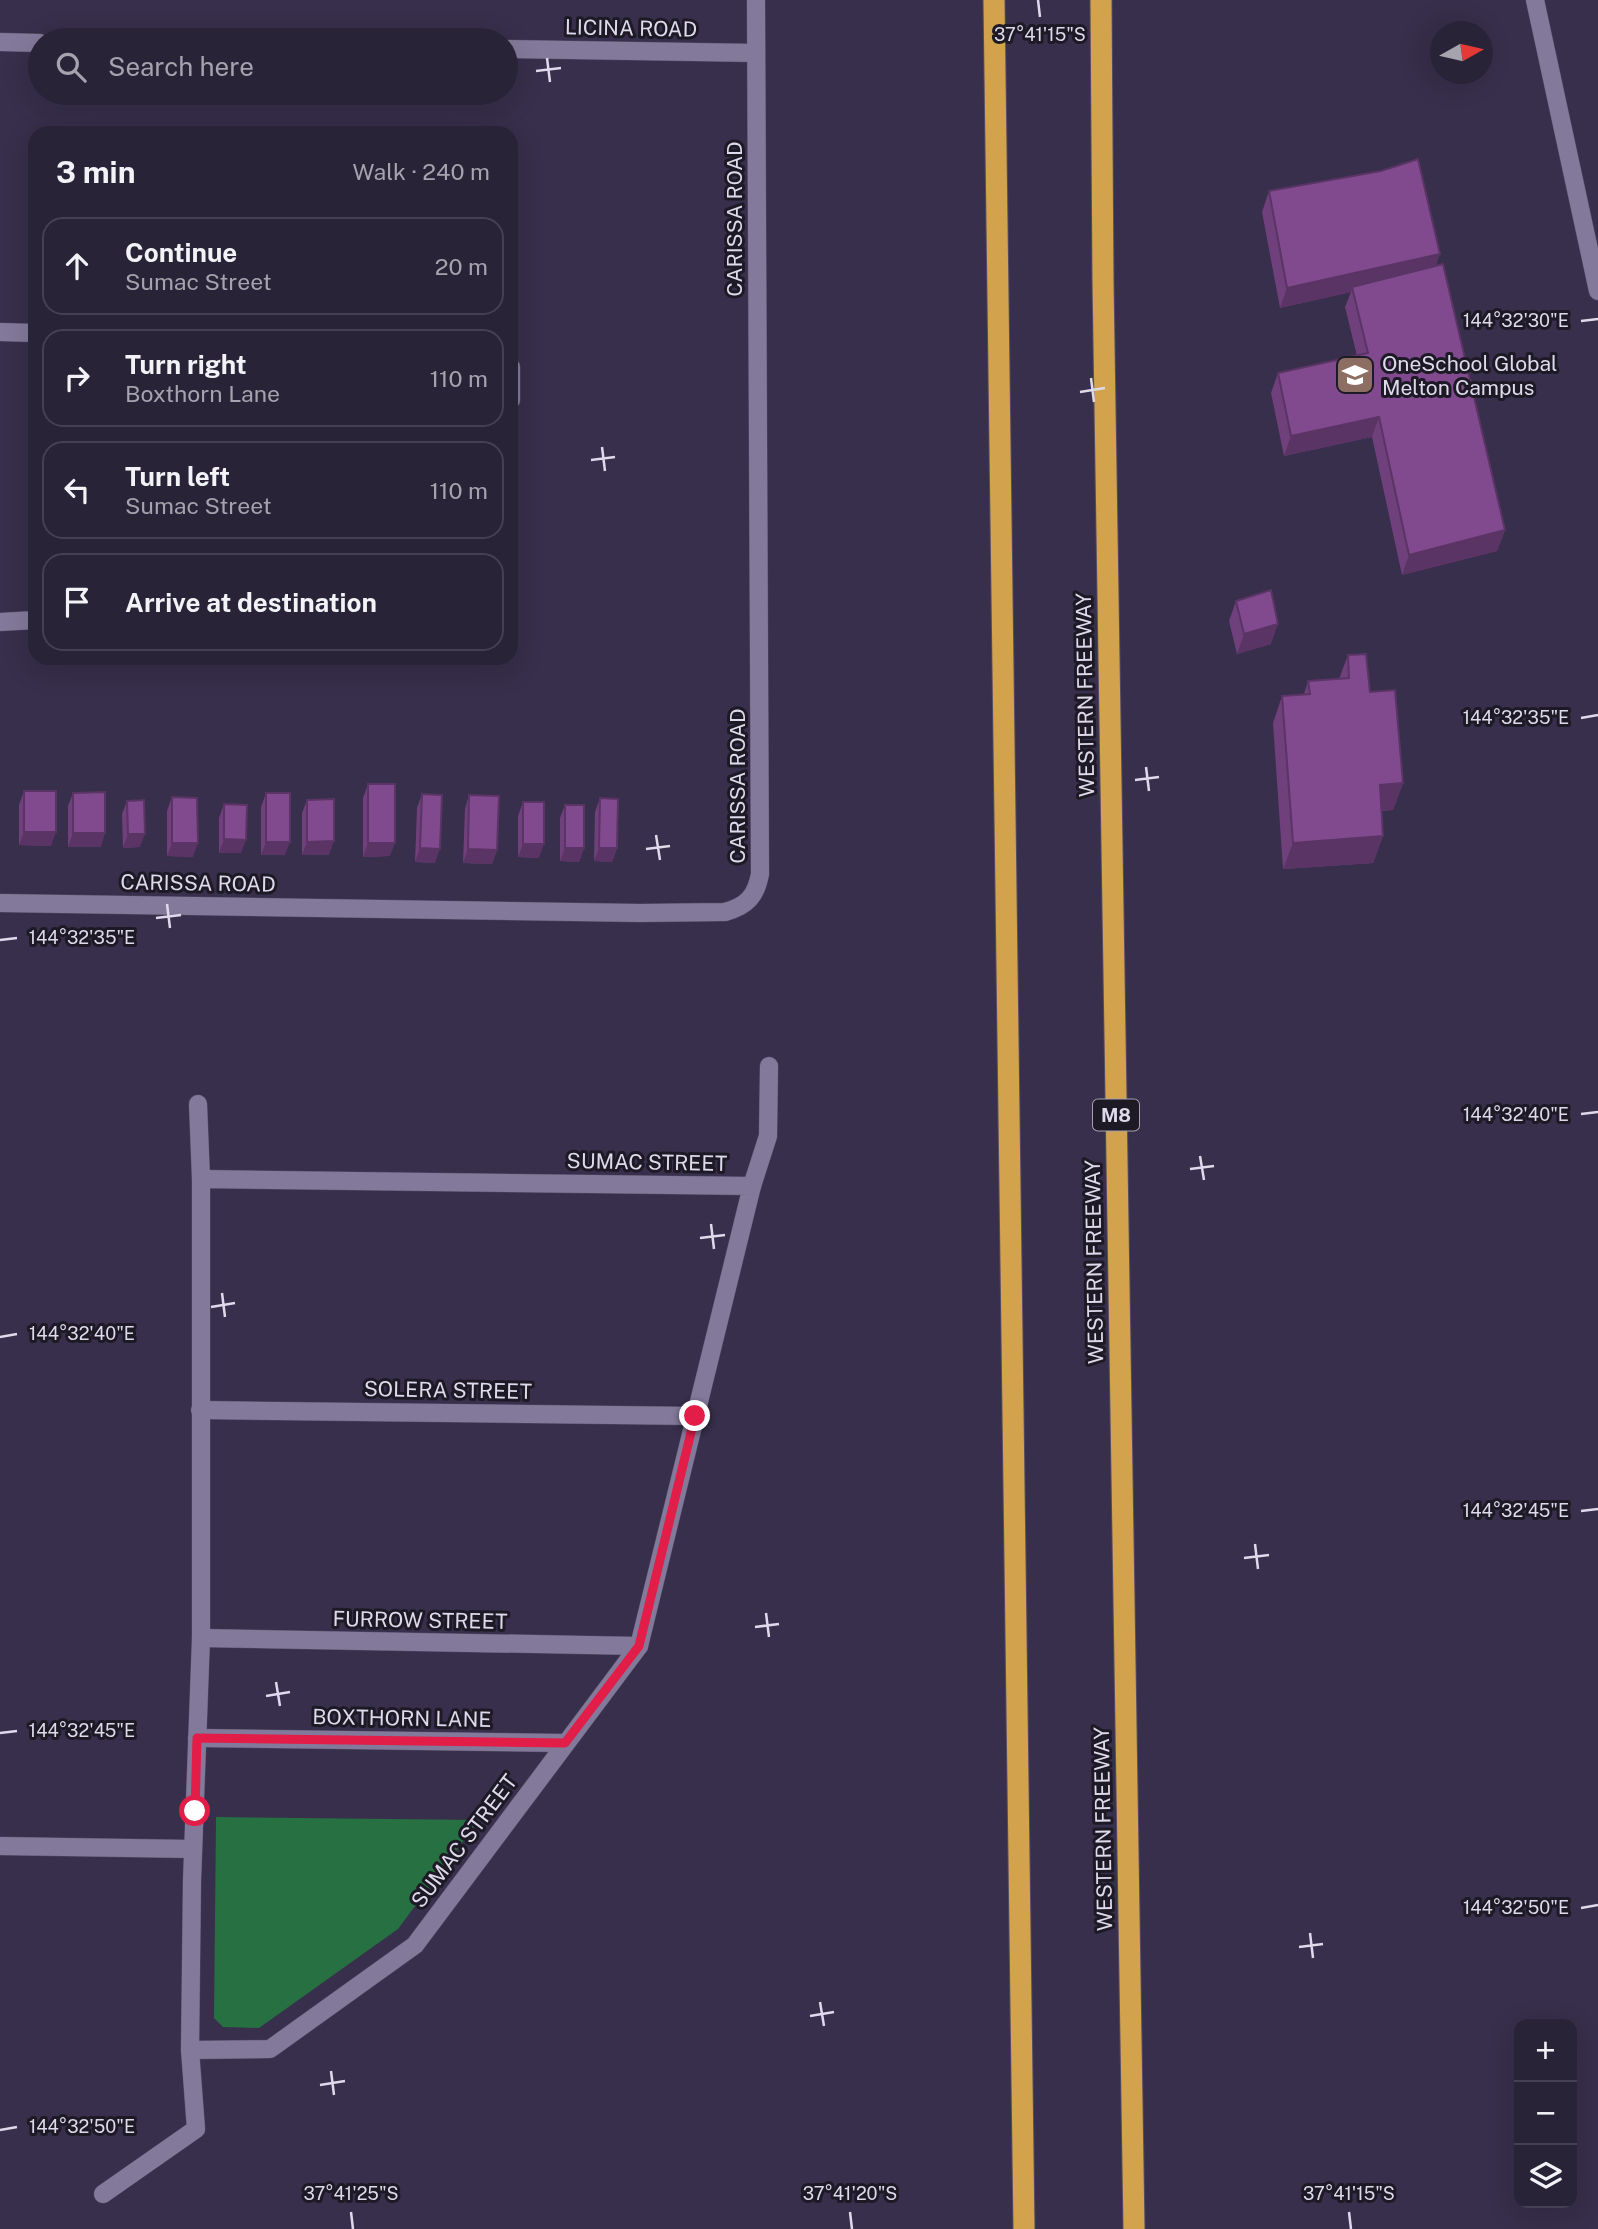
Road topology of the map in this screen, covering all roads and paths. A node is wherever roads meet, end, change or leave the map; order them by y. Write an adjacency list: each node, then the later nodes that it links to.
1 (756, 0): 8 (street, CARISSA ROAD)
2 (994, 0): 29 (highway)
3 (1101, 0): 30 (highway, WESTERN FREEWAY / M8)
4 (1535, 0): 9 (street)
5 (0, 42): 6 (street)
6 (28, 43)
7 (518, 49): 8 (street, LICINA ROAD)
8 (756, 53): 14 (street, CARISSA ROAD)
9 (1598, 291)
10 (0, 332): 11 (street)
11 (28, 333)
12 (28, 621): 13 (street)
13 (0, 622)
14 (0, 903)
15 (769, 1066): 18 (street)
16 (198, 1104): 17 (street)
17 (201, 1179): 18 (street, SUMAC STREET); 19 (street)
18 (752, 1186): 20 (street, SUMAC STREET)
19 (200, 1410): 20 (street, SOLERA STREET); 21 (street)
20 (695, 1416): 22 (street, SUMAC STREET)
21 (201, 1638): 22 (street, FURROW STREET); 23 (street)
22 (639, 1646): 24 (street, SUMAC STREET)
23 (197, 1738): 24 (street, BOXTHORN LANE); 26 (street)
24 (565, 1743): 27 (street, SUMAC STREET)
25 (0, 1846): 26 (street)
26 (193, 1849): 27 (street)
27 (190, 2050): 28 (street)
28 (103, 2194)
29 (1024, 2229)
30 (1134, 2229)

